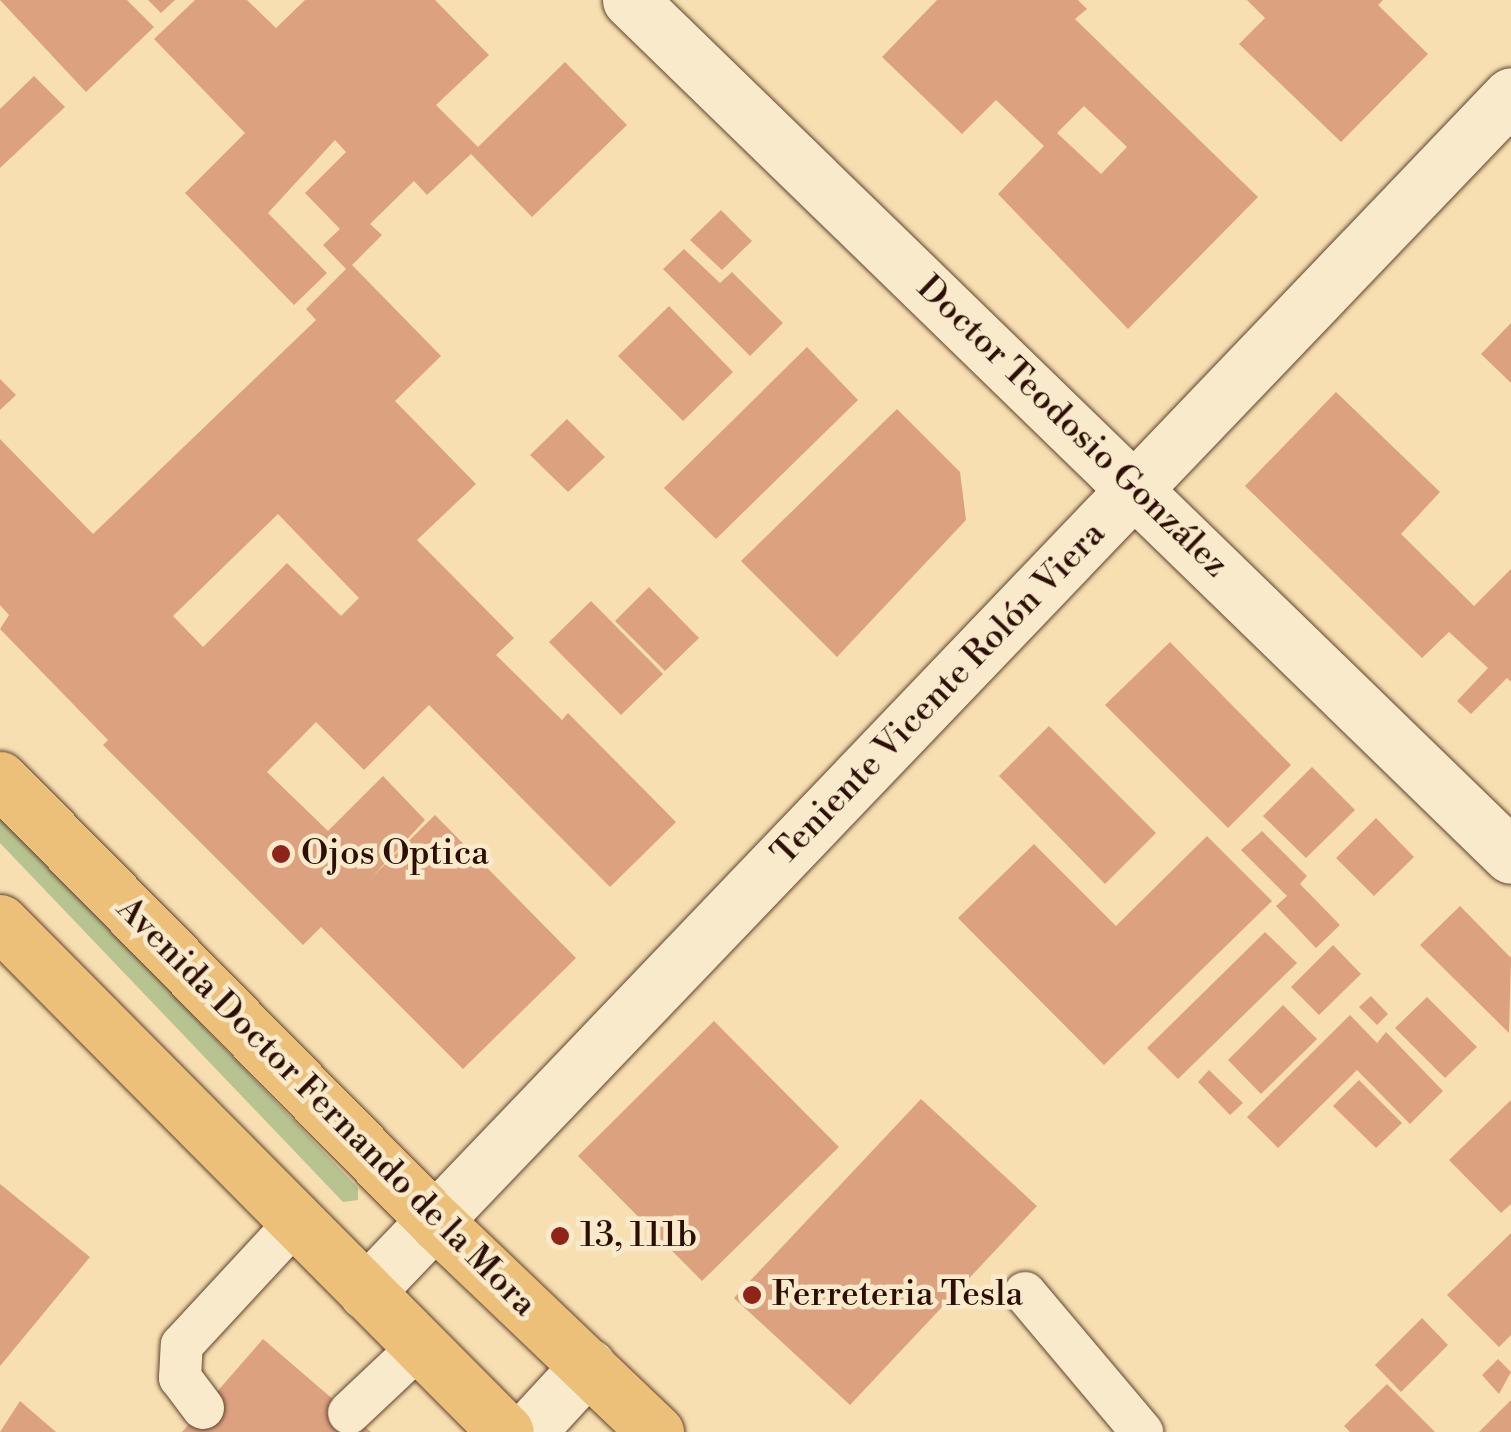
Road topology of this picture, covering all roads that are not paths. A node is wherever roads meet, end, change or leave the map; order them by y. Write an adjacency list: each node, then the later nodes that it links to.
1 (630, 0): 3 (street, Doctor Teodosio González)
2 (1511, 95): 3 (street, Teniente Vicente Rolón Viera)
3 (1136, 488): 5 (street, Doctor Teodosio González); 7 (street, Teniente Vicente Rolón Viera)
4 (0, 779): 7 (highway, Avenida Doctor Fernando de la Mora)
5 (1511, 856)
6 (0, 922): 8 (highway)
7 (435, 1221): 9 (street, Teniente Vicente Rolón Viera); 12 (highway, Avenida Doctor Fernando de la Mora)
8 (296, 1222): 9 (highway); 13 (lane)
9 (366, 1292): 11 (highway)
10 (1025, 1293): 18 (lane)
11 (420, 1346): 14 (lane); 15 (highway)
12 (588, 1366): 16 (street); 17 (highway, Avenida Doctor Fernando de la Mora)
13 (203, 1408)
14 (350, 1413)
15 (506, 1432)
16 (527, 1432)
17 (656, 1432)
18 (1142, 1432)

